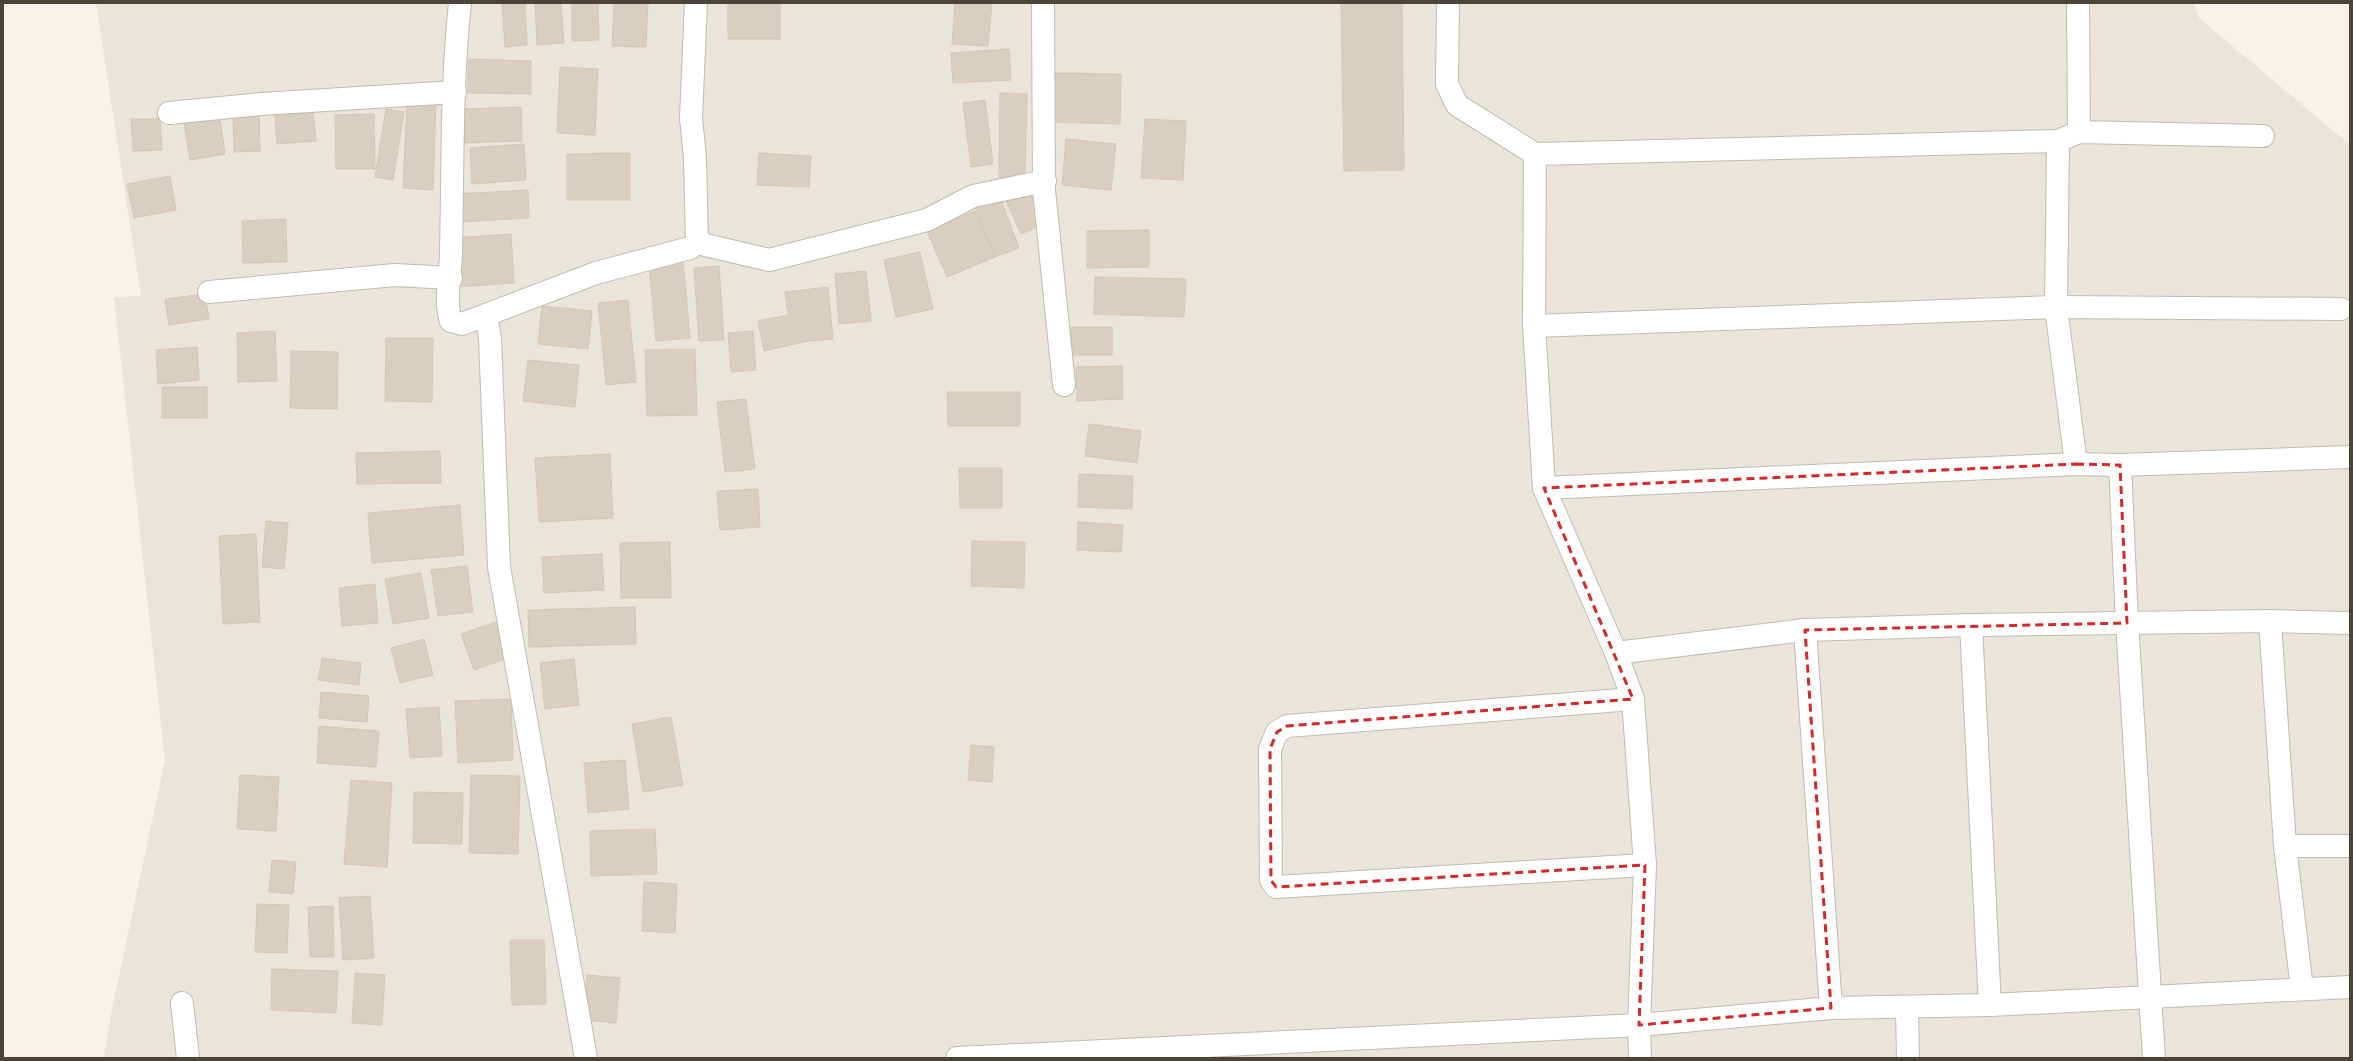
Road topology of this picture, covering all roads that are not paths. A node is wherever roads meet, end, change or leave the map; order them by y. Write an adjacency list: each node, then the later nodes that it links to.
1 (460, 3): 6 (street)
2 (696, 3): 13 (street)
3 (1043, 3): 12 (street)
4 (1448, 3): 11 (street)
5 (2078, 3): 8 (street)
6 (455, 92): 7 (street); 14 (street)
7 (169, 113)
8 (2080, 132): 9 (street); 10 (street)
9 (2263, 136)
10 (2058, 140): 11 (street); 16 (street)
11 (1535, 154): 19 (street)
12 (1044, 181): 13 (street); 20 (street)
13 (697, 243): 18 (street)
14 (451, 278): 15 (street); 18 (street)
15 (209, 292)
16 (2056, 307): 17 (street); 19 (street); 22 (street)
17 (2341, 309)
18 (486, 316): 44 (street)
19 (1534, 326): 24 (street)
20 (1064, 385)
21 (2350, 457): 23 (street)
22 (2076, 464): 23 (street); 24 (street)
23 (2120, 465): 26 (street)
24 (1544, 488): 30 (street)
25 (2270, 621): 26 (street); 27 (street); 32 (street)
26 (2127, 623): 28 (street); 37 (street)
27 (2350, 624)
28 (1971, 625): 29 (street); 39 (street)
29 (1805, 630): 30 (street); 40 (street)
30 (1616, 653): 31 (street)
31 (1633, 699): 34 (street); 34 (street)
32 (2285, 846): 33 (street); 36 (street)
33 (2350, 846)
34 (1645, 865): 42 (street)
35 (2350, 987): 36 (street)
36 (2302, 989): 37 (street)
37 (2151, 997): 39 (street); 48 (street)
38 (182, 1003): 43 (street)
39 (1990, 1004): 41 (street)
40 (1830, 1008): 41 (street); 42 (street)
41 (1907, 1008): 47 (street)
42 (1639, 1025): 45 (street); 46 (street)
43 (188, 1058)
44 (586, 1058)
45 (958, 1058)
46 (1640, 1058)
47 (1908, 1058)
48 (2154, 1058)

